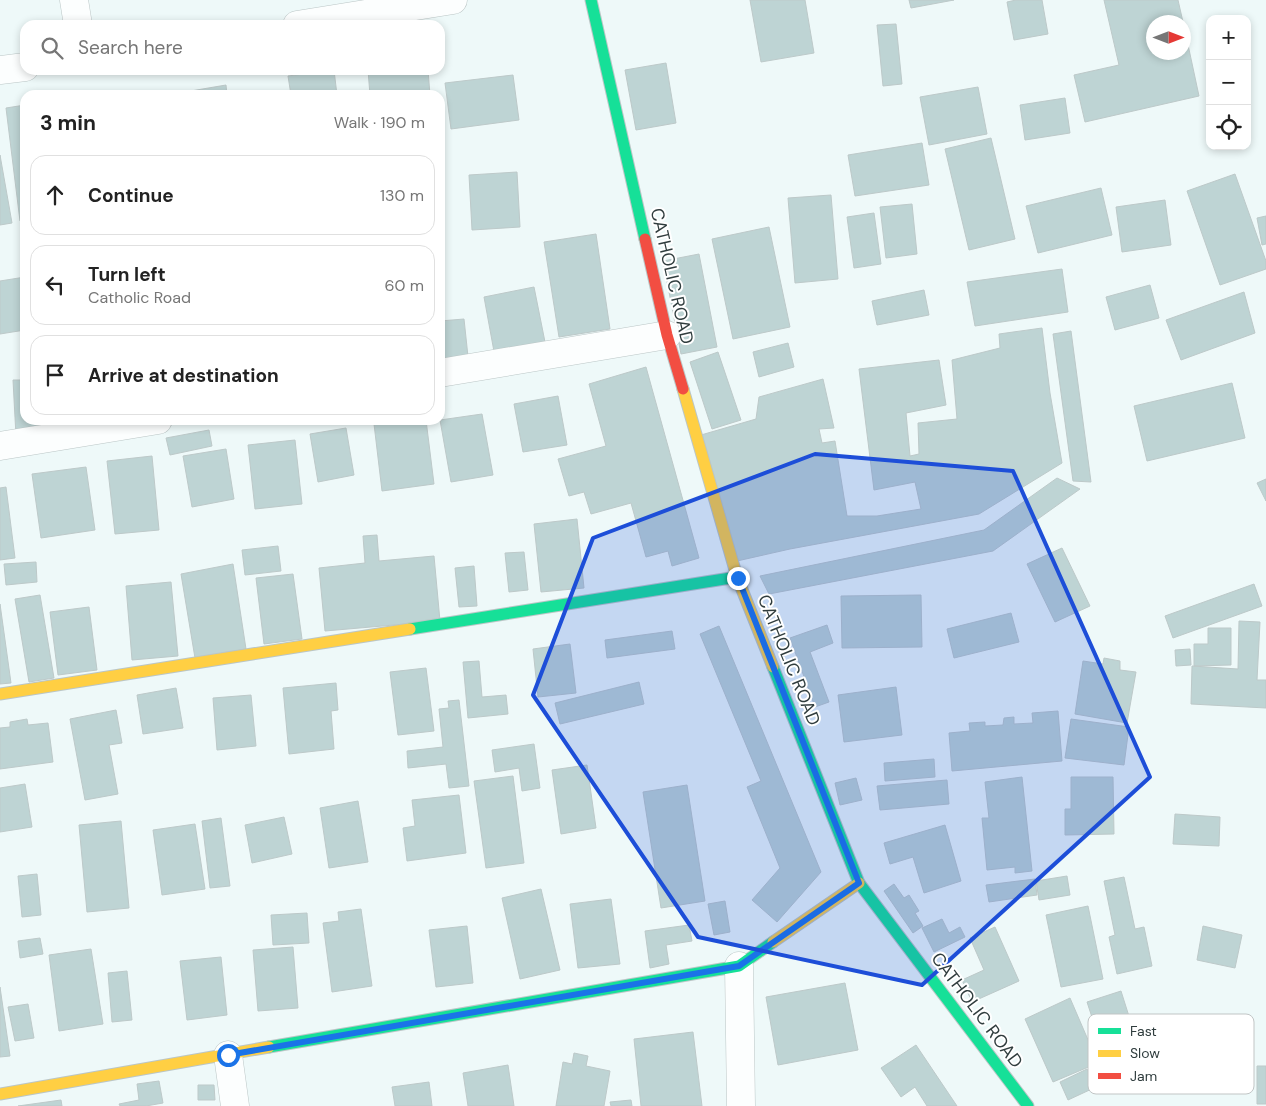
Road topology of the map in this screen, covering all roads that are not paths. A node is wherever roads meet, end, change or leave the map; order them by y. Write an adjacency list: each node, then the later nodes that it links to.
1 (74, 0): 4 (street)
2 (453, 0): 5 (street)
3 (591, 0): 8 (street, CATHOLIC ROAD)
4 (77, 20)
5 (328, 20)
6 (20, 67): 7 (street)
7 (0, 70)
8 (667, 335): 9 (street); 12 (street, CATHOLIC ROAD)
9 (445, 372)
10 (128, 425): 11 (street)
11 (0, 446)
12 (738, 578): 13 (street); 14 (street, CATHOLIC ROAD)
13 (0, 694)
14 (859, 883): 15 (street); 20 (street, CATHOLIC ROAD)
15 (739, 966): 16 (street); 19 (street)
16 (228, 1055): 17 (street); 18 (street)
17 (0, 1094)
18 (235, 1106)
19 (741, 1106)
20 (1028, 1106)

